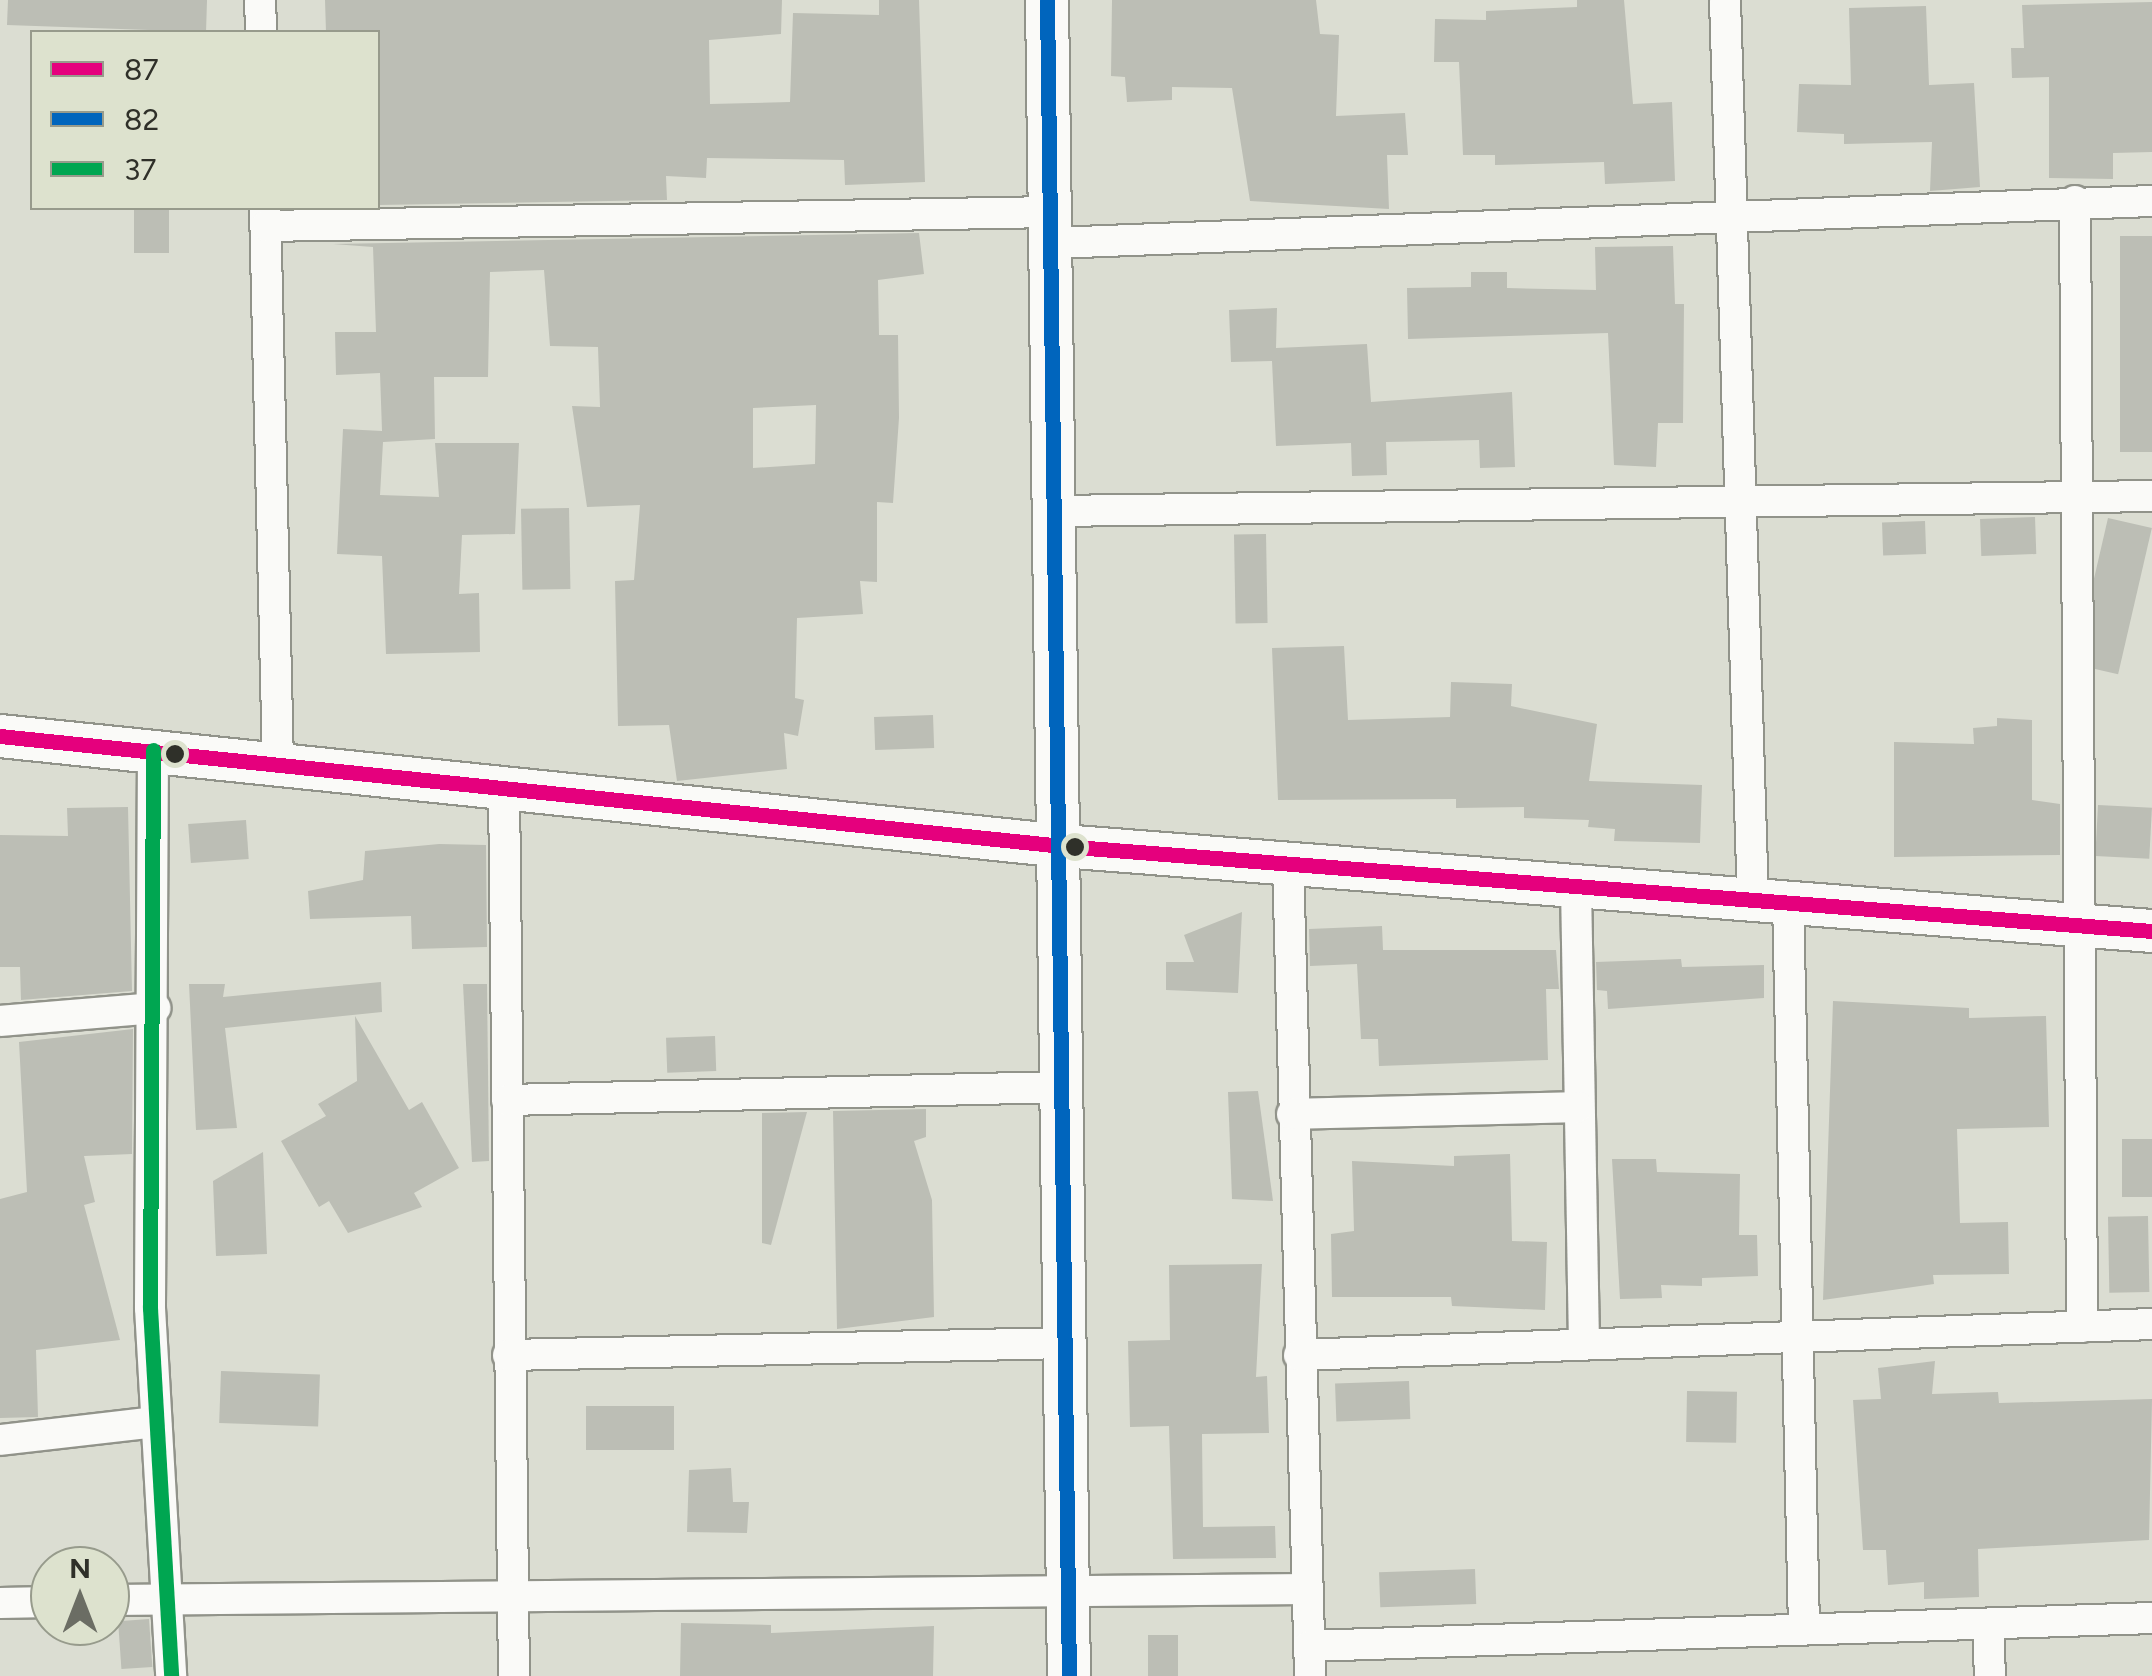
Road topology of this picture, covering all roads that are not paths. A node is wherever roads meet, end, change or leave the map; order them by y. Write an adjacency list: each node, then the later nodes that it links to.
1 (260, 0): 4 (street)
2 (1047, 0): 9 (street)
3 (1725, 0): 7 (street)
4 (260, 30)
5 (2075, 201): 6 (street); 7 (street); 11 (street)
6 (2152, 201)
7 (1735, 215): 9 (street); 12 (street)
8 (265, 217): 9 (street); 16 (street)
9 (1053, 227): 13 (street)
10 (2152, 496): 11 (street)
11 (2074, 497): 12 (street); 22 (street)
12 (1740, 498): 13 (street); 21 (street)
13 (1055, 511): 18 (street)
14 (0, 736): 15 (street)
15 (153, 750): 16 (street); 24 (street)
16 (278, 763): 17 (street)
17 (504, 787): 18 (street); 27 (street)
18 (1062, 846): 19 (street); 26 (street)
19 (1288, 862): 20 (street); 29 (street)
20 (1576, 886): 21 (street); 28 (street)
21 (1770, 900): 22 (street); 32 (street)
22 (2076, 924): 23 (street); 31 (street)
23 (2152, 932)
24 (155, 1008): 25 (street); 37 (street)
25 (0, 1022)
26 (1064, 1087): 27 (street); 33 (street)
27 (507, 1100): 35 (street)
28 (1578, 1107): 29 (street); 34 (street)
29 (1292, 1114): 36 (street)
30 (2152, 1324): 31 (street)
31 (2082, 1327): 32 (street)
32 (1794, 1335): 34 (street); 48 (street)
33 (1066, 1342): 35 (street); 41 (street)
34 (1584, 1344): 36 (street)
35 (508, 1356): 40 (street)
36 (1299, 1356): 39 (street)
37 (156, 1422): 38 (street); 42 (street)
38 (0, 1440)
39 (1308, 1590): 41 (street); 49 (street)
40 (512, 1593): 41 (street); 42 (street); 51 (street)
41 (1068, 1596): 52 (street)
42 (166, 1599): 43 (street); 50 (street)
43 (130, 1600)
44 (30, 1602): 45 (street)
45 (0, 1603)
46 (2152, 1618): 47 (street)
47 (1988, 1625): 48 (street); 53 (street)
48 (1804, 1629): 49 (street)
49 (1309, 1661)
50 (171, 1676)
51 (514, 1676)
52 (1068, 1676)
53 (1990, 1676)

